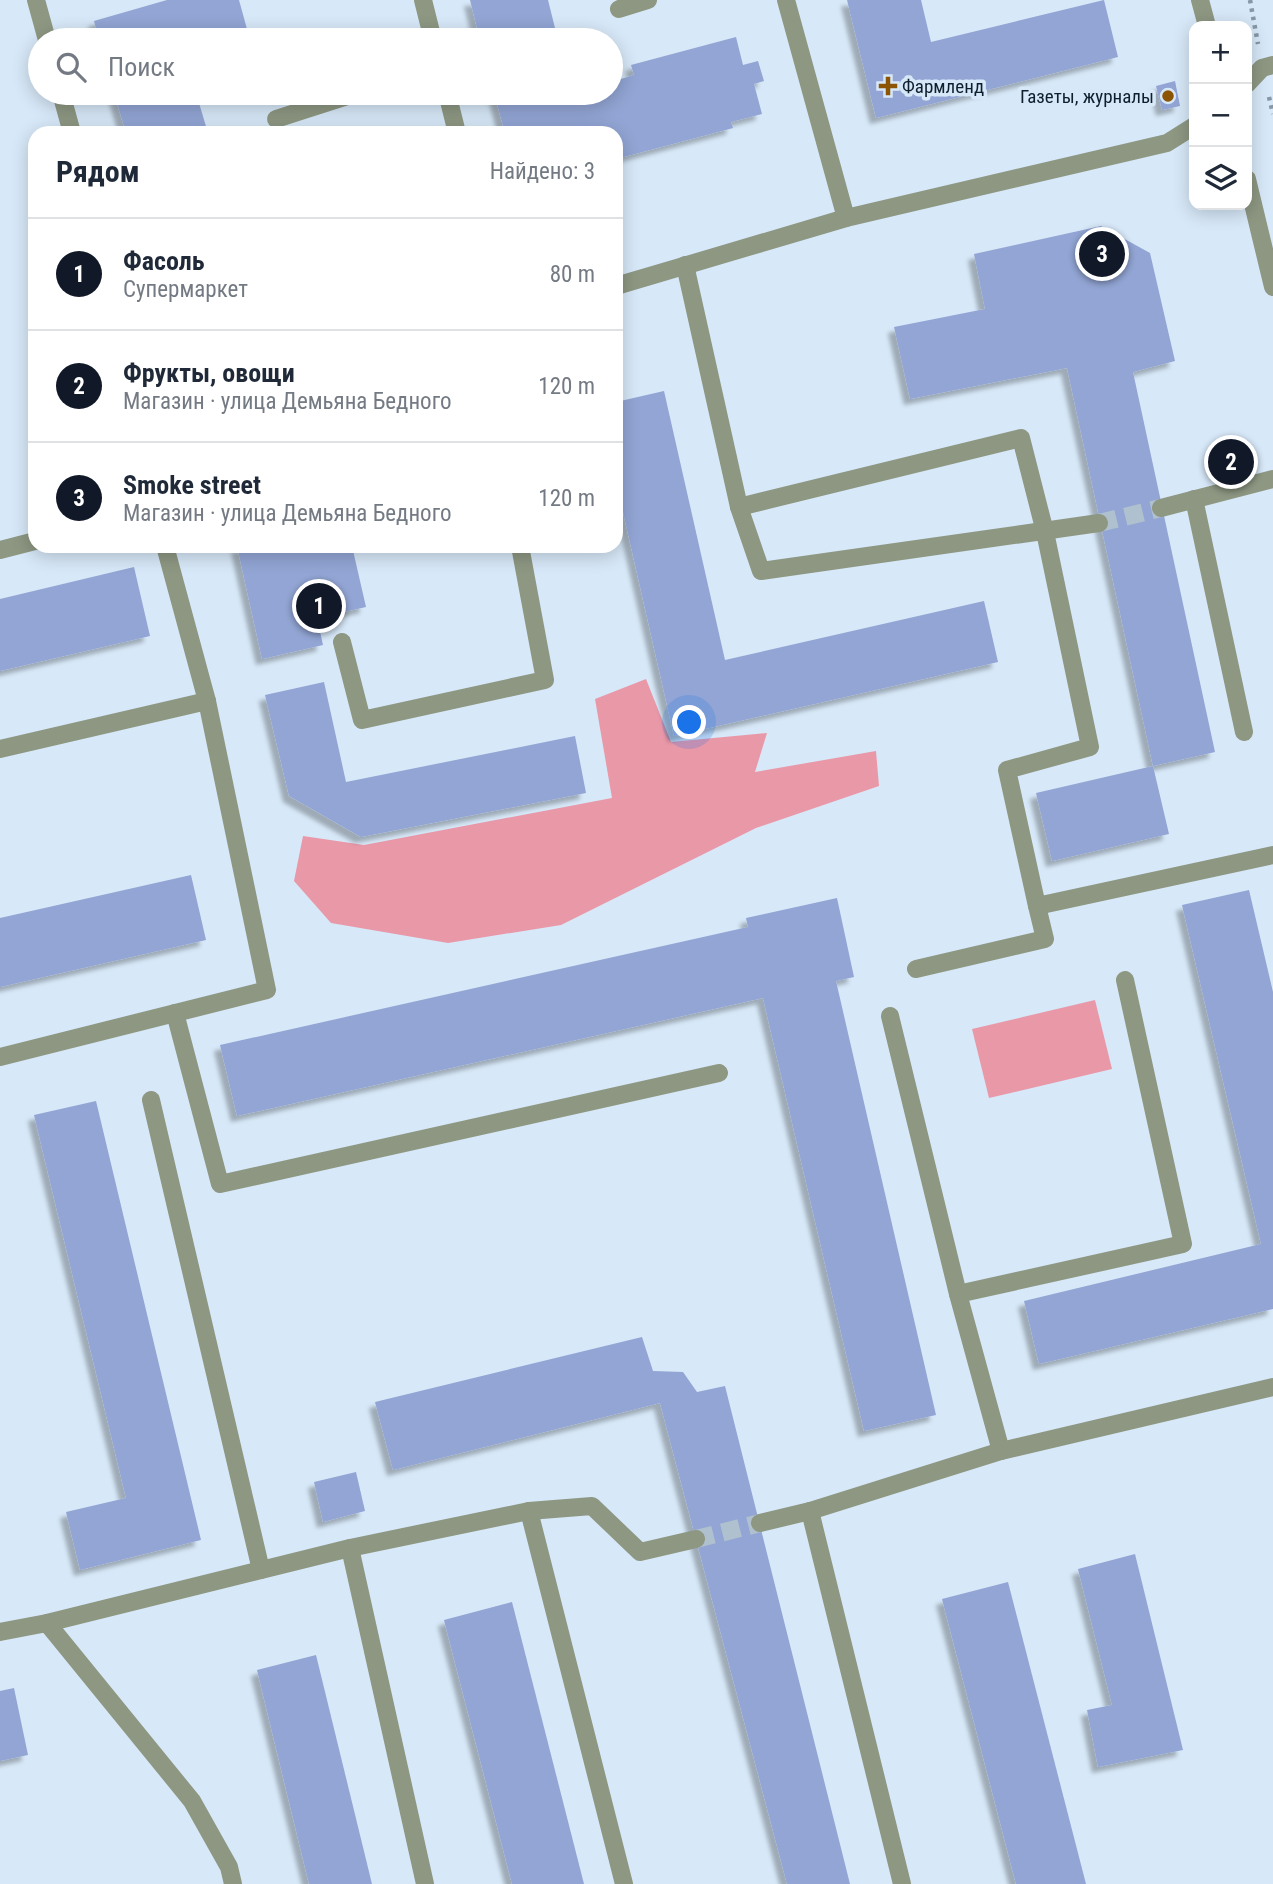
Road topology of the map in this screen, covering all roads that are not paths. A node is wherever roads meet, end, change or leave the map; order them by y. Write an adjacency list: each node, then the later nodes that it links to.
1 (36, 0): 8 (street)
2 (423, 0): 9 (street)
3 (648, 0): 6 (street)
4 (786, 0): 20 (street)
5 (1200, 0): 7 (street)
6 (619, 9)
7 (1206, 21)
8 (44, 28)
9 (430, 28)
10 (1273, 65): 11 (street)
11 (1248, 84)
12 (64, 105): 16 (street)
13 (320, 105): 15 (street)
14 (450, 105): 17 (street)
15 (276, 119)
16 (70, 126)
17 (455, 126)
18 (1189, 129): 20 (street)
19 (1252, 194): 21 (street)
20 (846, 218): 22 (street)
21 (1267, 239): 24 (street)
22 (685, 265): 23 (street); 27 (street)
23 (623, 284)
24 (1273, 287)
25 (1273, 479): 26 (street)
26 (1194, 499): 28 (street); 37 (street)
27 (739, 507): 30 (street); 30 (street)
28 (1161, 508)
29 (1099, 523): 30 (street)
30 (1045, 532): 40 (street)
31 (28, 543): 32 (street)
32 (0, 550)
33 (167, 553): 36 (street)
34 (521, 553): 35 (street)
35 (342, 642)
36 (207, 701): 38 (street); 43 (street)
37 (1244, 732)
38 (0, 749)
39 (1273, 855): 40 (street)
40 (1037, 906): 41 (street)
41 (916, 969)
42 (1125, 980): 48 (street)
43 (175, 1013): 45 (street); 46 (street)
44 (890, 1016): 48 (street)
45 (0, 1057)
46 (719, 1073)
47 (151, 1100): 56 (street)
48 (958, 1294): 50 (street)
49 (1273, 1387): 50 (street)
50 (1001, 1451): 52 (street)
51 (529, 1511): 54 (street); 55 (street); 61 (street)
52 (810, 1511): 53 (street); 62 (street)
53 (760, 1523)
54 (696, 1539)
55 (350, 1548): 56 (street); 60 (street)
56 (261, 1570): 57 (street)
57 (47, 1623): 58 (street); 59 (street)
58 (0, 1632)
59 (233, 1884)
60 (425, 1884)
61 (624, 1884)
62 (902, 1884)

